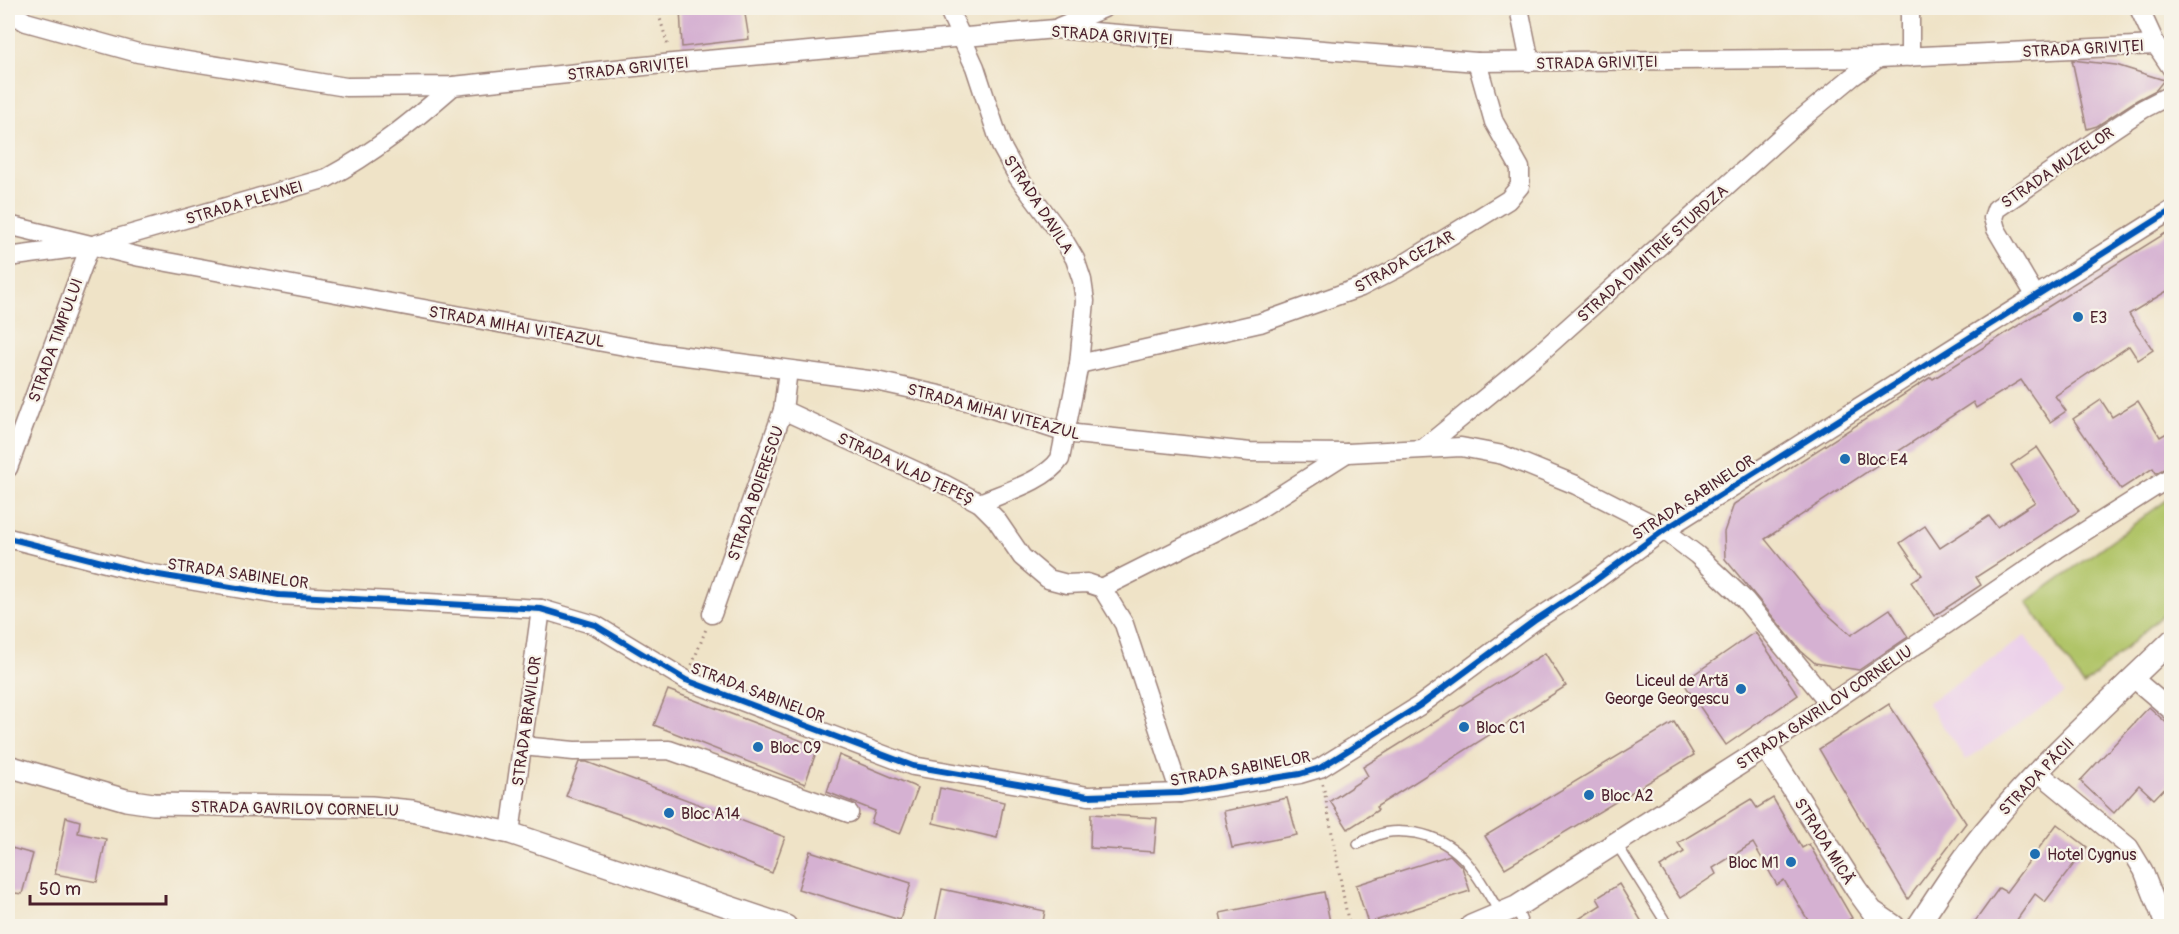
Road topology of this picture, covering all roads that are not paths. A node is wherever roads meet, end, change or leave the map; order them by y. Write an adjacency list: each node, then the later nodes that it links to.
1 (948, 8): 9 (street, STRADA DAVILA)
2 (1104, 8): 8 (street)
3 (1519, 8): 14 (street)
4 (1910, 8): 11 (street)
5 (2139, 8): 10 (street)
6 (8, 11): 7 (street, STRADA GRIVIȚEI)
7 (26, 15): 16 (street, STRADA GRIVIȚEI)
8 (1055, 29): 9 (street, STRADA GRIVIȚEI); 13 (street, STRADA GRIVIȚEI)
9 (963, 38): 16 (street, STRADA GRIVIȚEI); 23 (street, STRADA DAVILA)
10 (2156, 45): 11 (street, STRADA GRIVIȚEI); 15 (street)
11 (1910, 57): 12 (street, STRADA GRIVIȚEI)
12 (1879, 58): 14 (street, STRADA GRIVIȚEI); 27 (street, STRADA DIMITRIE STURDZA)
13 (1478, 62): 14 (street, STRADA GRIVIȚEI); 23 (street, STRADA CEZAR)
14 (1530, 63)
15 (2172, 69)
16 (453, 86): 20 (street, STRADA PLEVNEI)
17 (2172, 94): 22 (street, STRADA MUZELOR)
18 (2172, 210): 22 (street, STRADA SABINELOR)
19 (8, 225): 20 (street, STRADA MIHAI VITEAZUL)
20 (90, 246): 21 (street, STRADA PLEVNEI); 24 (street, STRADA MIHAI VITEAZUL); 29 (street, STRADA TIMPULUI)
21 (8, 257)
22 (2036, 295): 32 (street, STRADA SABINELOR)
23 (1080, 364): 26 (street, STRADA DAVILA)
24 (788, 370): 25 (street, STRADA BOIERESCU); 26 (street, STRADA MIHAI VITEAZUL)
25 (783, 410): 31 (street, STRADA VLAD ȚEPEȘ); 36 (street, STRADA BOIERESCU)
26 (1066, 433): 28 (street, STRADA MIHAI VITEAZUL); 31 (street, STRADA DAVILA)
27 (1424, 448): 28 (street, STRADA MIHAI VITEAZUL); 32 (street, STRADA MIHAI VITEAZUL)
28 (1348, 453): 34 (street)
29 (8, 468)
30 (2172, 476): 39 (street, STRADA GAVRILOV CORNELIU)
31 (980, 502): 34 (street, STRADA VLAD ȚEPEȘ)
32 (1664, 530): 39 (street, STRADA MIHAI VITEAZUL); 45 (street, STRADA SABINELOR)
33 (8, 538): 35 (street, STRADA SABINELOR)
34 (1102, 588): 45 (street)
35 (541, 609): 41 (street, STRADA BRAVILOR); 45 (street, STRADA SABINELOR)
36 (712, 614)
37 (2172, 640): 38 (street, STRADA PĂCII)
38 (2133, 678): 40 (street); 44 (street, STRADA PĂCII)
39 (1830, 704): 42 (street, STRADA GAVRILOV CORNELIU)
40 (2172, 711)
41 (522, 746): 46 (street); 47 (street, STRADA BRAVILOR)
42 (1766, 747): 48 (street, STRADA GAVRILOV CORNELIU); 54 (street, STRADA MICĂ)
43 (8, 766): 47 (street, STRADA GAVRILOV CORNELIU)
44 (2037, 771): 55 (street, STRADA PĂCII); 56 (street)
45 (1180, 794)
46 (849, 813)
47 (510, 833): 52 (street, STRADA GAVRILOV CORNELIU)
48 (1616, 843): 50 (street, STRADA GAVRILOV CORNELIU); 51 (lane)
49 (1358, 844): 50 (lane)
50 (1514, 916): 53 (street, STRADA GAVRILOV CORNELIU)
51 (1665, 921)
52 (786, 927)
53 (1471, 927)
54 (1894, 927)
55 (1918, 927)
56 (2165, 927)

